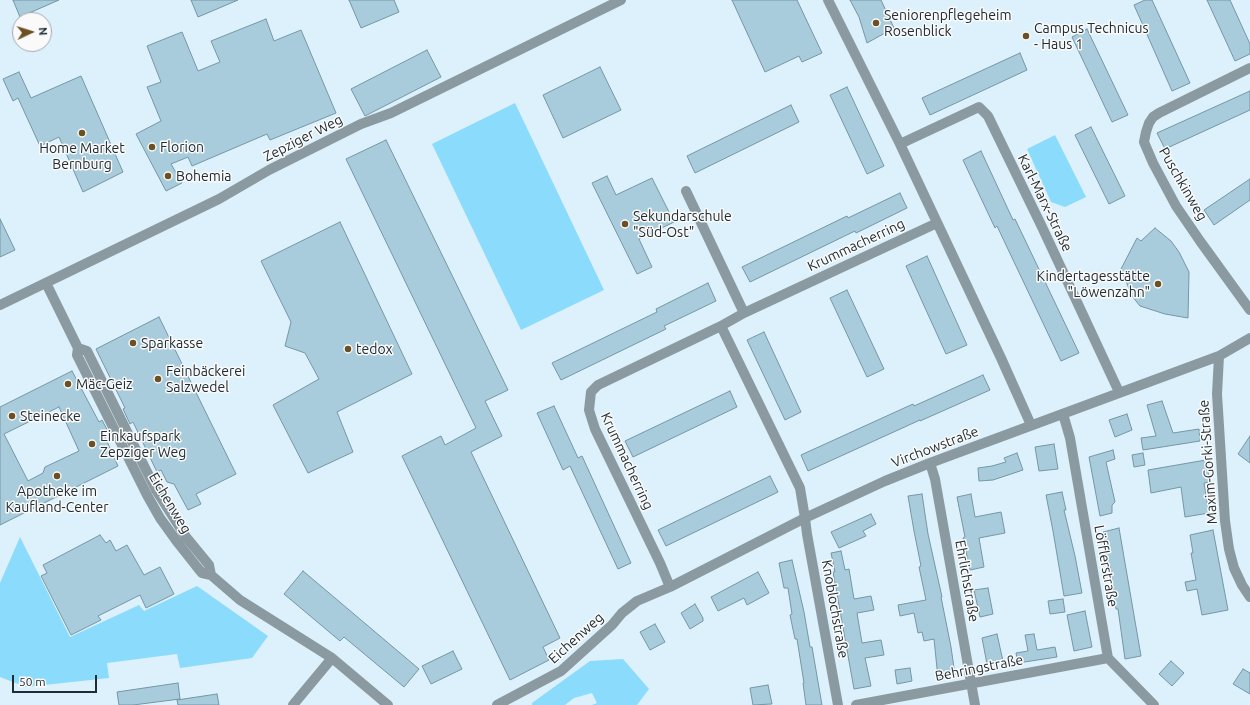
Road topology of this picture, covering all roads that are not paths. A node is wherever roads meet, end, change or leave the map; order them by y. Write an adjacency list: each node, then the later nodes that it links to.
1 (621, 0): 7 (street, Zepziger Weg)
2 (828, 0): 4 (street)
3 (1250, 68): 9 (street, Puschkinweg)
4 (900, 144): 6 (street); 14 (street, Karl-Marx-Straße)
5 (686, 191): 10 (street)
6 (937, 223): 10 (street, Krummacherring); 16 (street)
7 (46, 283): 8 (street, Zepziger Weg); 21 (street, Eichenweg)
8 (0, 305)
9 (1250, 310)
10 (744, 313): 11 (street, Krummacherring)
11 (721, 326): 18 (street); 19 (street, Krummacherring)
12 (1250, 338): 13 (street)
13 (1219, 356): 14 (street, Virchowstraße); 20 (street, Maxim-Gorki-Straße)
14 (1119, 392): 15 (street, Virchowstraße)
15 (1063, 414): 16 (street, Virchowstraße); 22 (street, Löfflerstraße)
16 (1031, 425): 17 (street, Virchowstraße)
17 (930, 463): 18 (street, Virchowstraße); 23 (street, Ehrlichstraße)
18 (805, 518): 19 (street, Virchowstraße); 27 (street, Knoblochstraße)
19 (670, 586): 26 (street, Eichenweg)
20 (1250, 597)
21 (332, 658): 24 (street); 25 (street, Eichenweg)
22 (1108, 658): 23 (street, Behringstraße); 30 (street)
23 (971, 684): 28 (street, Behringstraße); 29 (street, Ehrlichstraße)
24 (293, 705)
25 (388, 705)
26 (497, 705)
27 (838, 705)
28 (856, 705)
29 (975, 705)
30 (1154, 705)

